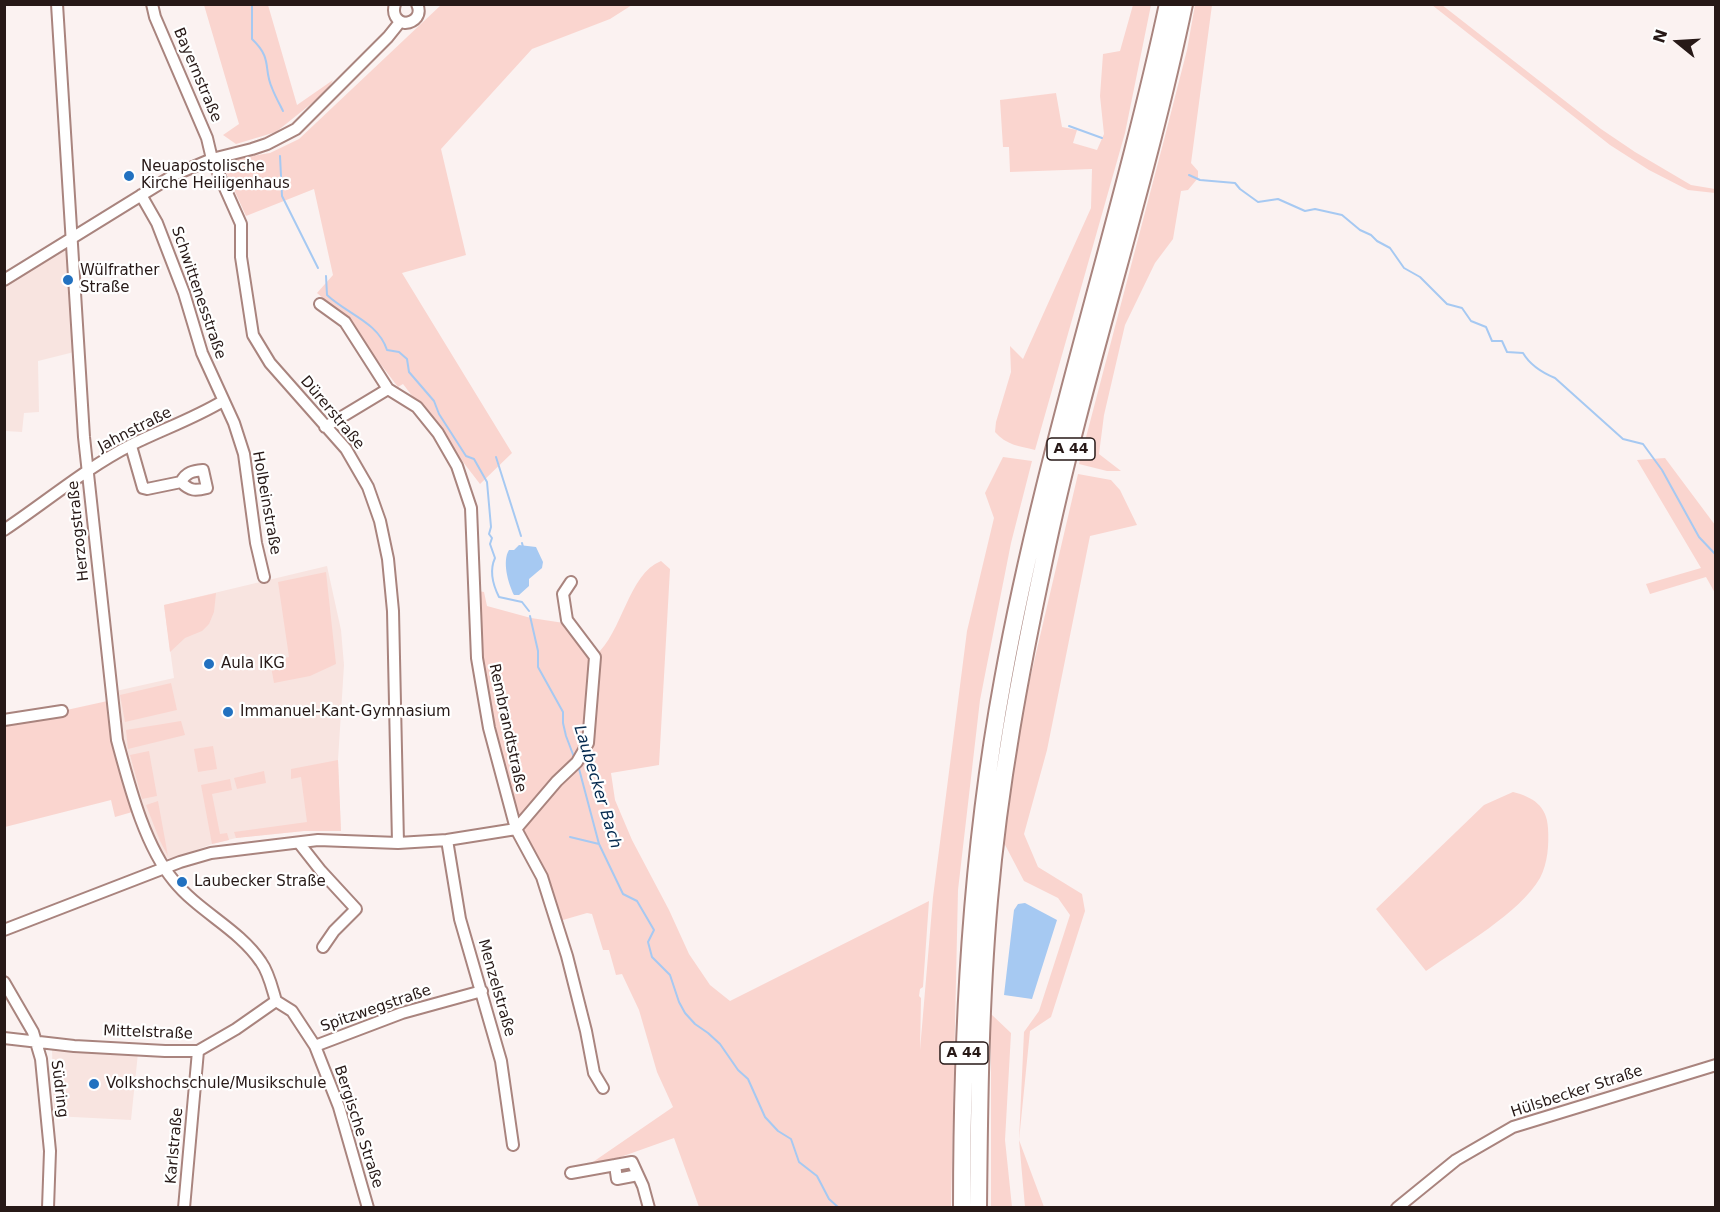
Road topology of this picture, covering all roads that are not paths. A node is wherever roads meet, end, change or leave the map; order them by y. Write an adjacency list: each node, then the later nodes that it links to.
1 (57, 4): 10 (street, Herzogstraße)
2 (152, 4): 8 (street, Bayernstraße)
3 (395, 4): 7 (street)
4 (417, 4): 7 (street)
5 (1168, 4): 46 (highway, A 44)
6 (1184, 4): 47 (highway, A 44)
7 (400, 22): 8 (street)
8 (212, 159): 9 (street); 15 (street, Dürerstraße)
9 (141, 195): 10 (street); 14 (street, Schwittenesstraße)
10 (72, 238): 11 (street); 17 (street, Herzogstraße)
11 (4, 280)
12 (320, 304): 13 (street)
13 (388, 389): 15 (street); 24 (street, Rembrandtstraße)
14 (223, 402): 16 (street, Jahnstraße); 20 (street, Holbeinstraße)
15 (325, 427): 27 (street, Dürerstraße)
16 (130, 446): 17 (street, Jahnstraße); 18 (street)
17 (88, 472): 19 (street, Jahnstraße); 28 (street, Herzogstraße)
18 (182, 482)
19 (4, 530)
20 (264, 577)
21 (571, 582): 24 (street)
22 (62, 711): 23 (street)
23 (4, 720)
24 (516, 829): 25 (street); 39 (street, Rembrandtstraße)
25 (447, 840): 27 (street); 32 (street, Menzelstraße)
26 (299, 843): 27 (street); 28 (street); 30 (street)
27 (398, 843)
28 (165, 868): 29 (street); 33 (street, Herzogstraße)
29 (4, 930)
30 (323, 947)
31 (4, 982): 35 (street, Südring)
32 (482, 991): 36 (street, Spitzwegstraße); 40 (street, Menzelstraße)
33 (276, 1001): 36 (street, Bergische Straße); 37 (street, Mittelstraße)
34 (4, 1038): 35 (street, Mittelstraße)
35 (37, 1041): 37 (street, Mittelstraße); 42 (street, Südring)
36 (315, 1046): 44 (street, Bergische Straße)
37 (198, 1051): 43 (street, Karlstraße)
38 (1716, 1065): 48 (street, Hülsbecker Straße)
39 (603, 1088)
40 (513, 1145)
41 (571, 1173): 45 (street)
42 (48, 1208)
43 (184, 1208)
44 (368, 1208)
45 (649, 1208)
46 (962, 1208)
47 (978, 1208)
48 (1397, 1208)

